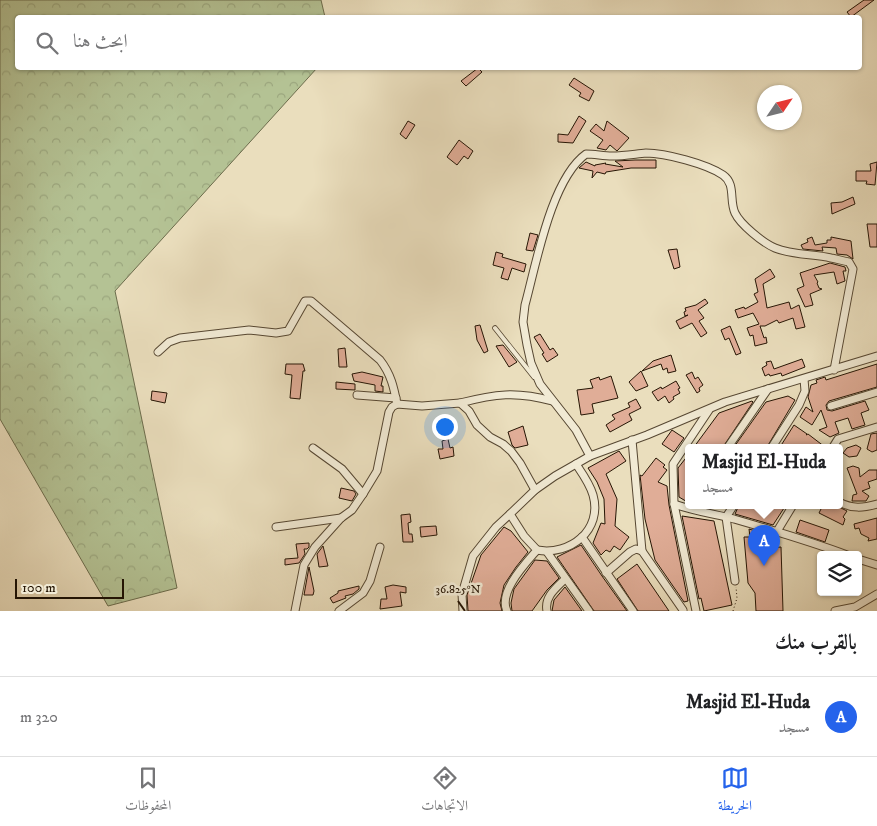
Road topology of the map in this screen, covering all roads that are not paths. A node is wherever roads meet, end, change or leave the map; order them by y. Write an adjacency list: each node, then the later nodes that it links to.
1 (495, 328): 6 (lane)
2 (158, 352): 10 (street)
3 (877, 356): 4 (street)
4 (834, 370): 5 (street); 6 (street)
5 (804, 379): 7 (street); 19 (street)
6 (540, 384): 11 (street)
7 (768, 388): 14 (street); 18 (street)
8 (877, 392): 13 (street)
9 (358, 396): 10 (street)
10 (397, 401): 12 (street); 26 (street)
11 (552, 401): 12 (street); 23 (street)
12 (460, 403): 25 (street)
13 (832, 406)
14 (710, 409): 16 (street); 17 (street)
15 (877, 427): 20 (street)
16 (632, 440): 23 (street); 42 (street)
17 (686, 444)
18 (730, 444)
19 (774, 444)
20 (835, 444)
21 (685, 446): 27 (street)
22 (313, 448): 26 (street)
23 (590, 456): 24 (street)
24 (576, 464): 25 (street); 39 (street)
25 (535, 490): 34 (street)
26 (363, 494): 36 (street)
27 (674, 504): 30 (street); 59 (street)
28 (843, 504): 29 (street)
29 (877, 504)
30 (685, 506)
31 (698, 509): 35 (street)
32 (731, 509): 35 (street)
33 (791, 509): 38 (street)
34 (510, 514): 41 (street); 54 (street)
35 (726, 517): 38 (street); 49 (street)
36 (341, 518): 37 (street); 52 (street)
37 (276, 527)
38 (776, 533): 43 (street)
39 (582, 537): 44 (street); 47 (street)
40 (380, 547): 53 (street)
41 (537, 550): 44 (street); 55 (street)
42 (642, 551): 47 (street); 51 (street)
43 (836, 551)
44 (547, 552): 48 (street)
45 (862, 560): 46 (street)
46 (877, 565)
47 (606, 573): 58 (street)
48 (565, 580): 56 (street); 57 (street)
49 (735, 581)
50 (877, 594): 60 (street)
51 (683, 610)
52 (295, 611)
53 (338, 611)
54 (463, 611)
55 (507, 611)
56 (547, 611)
57 (589, 611)
58 (633, 611)
59 (696, 611)
60 (835, 611)

